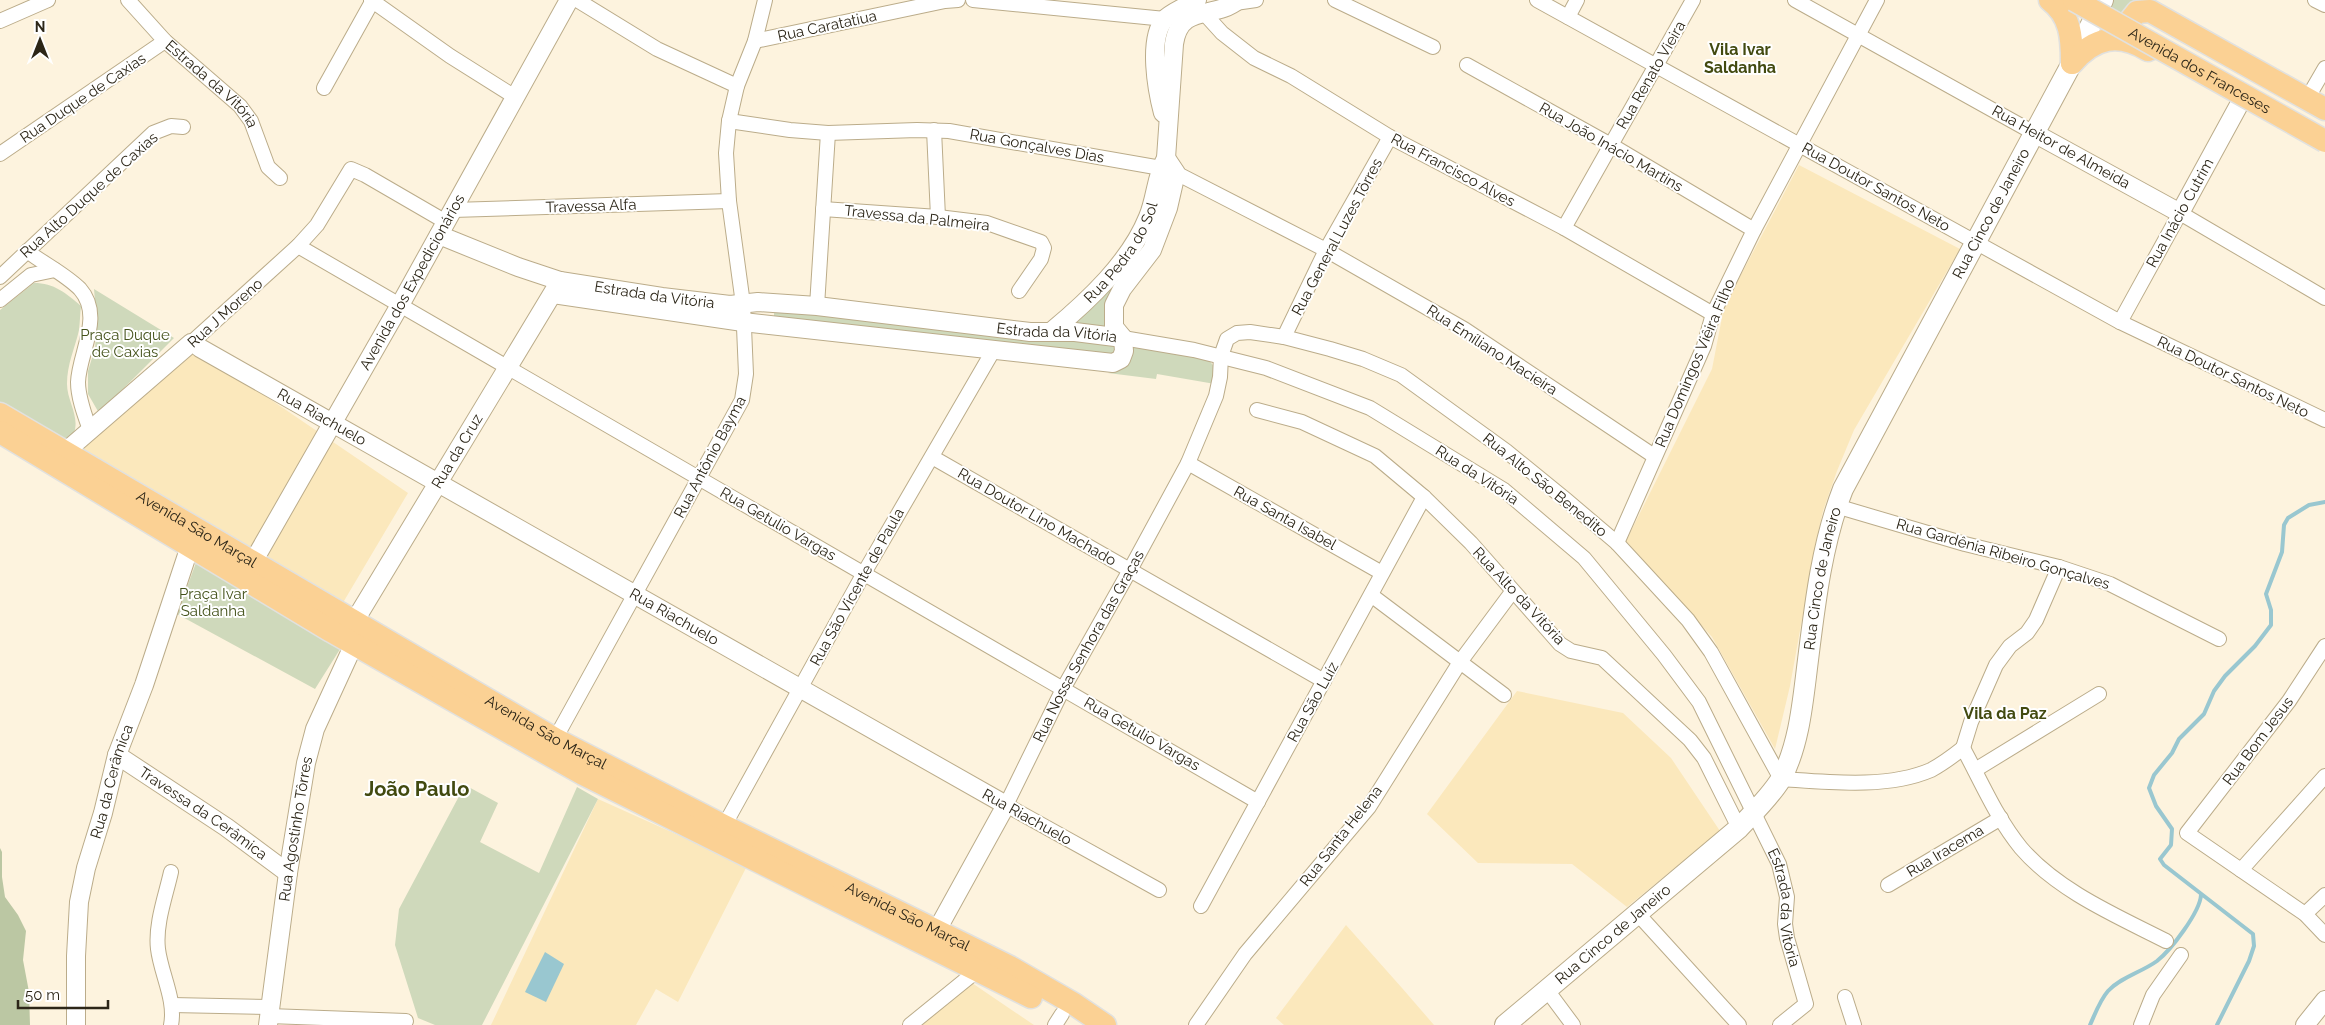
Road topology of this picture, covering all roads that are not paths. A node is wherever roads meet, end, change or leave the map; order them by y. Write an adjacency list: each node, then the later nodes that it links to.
1 (48, 0): 28 (street)
2 (128, 0): 31 (street, Estrada da Vitória)
3 (373, 0): 40 (street); 41 (street)
4 (569, 0): 41 (street, Avenida dos Expedicionários)
5 (577, 0): 39 (street)
6 (765, 0): 32 (street, Rua Antônio Bayma)
7 (945, 0): 8 (street, Rua Caratatiua); 32 (street, Rua Caratatiua)
8 (958, 0)
9 (973, 0): 24 (street)
10 (1256, 0): 22 (street)
11 (1335, 0): 34 (street)
12 (1537, 0): 26 (street, Rua Doutor Santos Neto)
13 (1578, 0): 26 (street)
14 (1693, 0): 37 (street, Rua Renato Vieira)
15 (1795, 0): 30 (street, Rua Heitor de Almeida)
16 (1877, 0): 30 (street, Rua Domingos Viêira Filho)
17 (2050, 0): 35 (main road)
18 (2074, 0): 52 (main road, Avenida dos Franceses, bridge)
19 (2105, 0): 35 (main road, Rua Cinco de Janeiro); 45 (main road, Avenida dos Franceses)
20 (2150, 0): 29 (main road)
21 (2315, 0): 23 (street)
22 (1236, 1): 25 (street)
23 (2325, 5)
24 (1101, 6): 27 (street)
25 (1194, 9): 27 (street); 47 (street, Rua Pedra do Sol); 51 (street, Rua Francisco Alves)
26 (1568, 17): 37 (street, Rua Doutor Santos Neto)
27 (1165, 19): 47 (street, Rua Pedra do Sol)
28 (0, 21)
29 (2170, 21): 33 (main road); 43 (main road)
30 (1858, 35): 50 (street, Rua Heitor de Almeida); 54 (street, Rua Domingos Viêira Filho)
31 (165, 41): 56 (street, Rua Duque de Caxias); 58 (street, Estrada da Vitória)
32 (755, 41): 39 (street, Rua Antônio Bayma)
33 (2136, 43): 35 (main road); 42 (main road)
34 (1433, 47)
35 (2072, 63): 50 (main road, Rua Cinco de Janeiro)
36 (1467, 65): 53 (street, Rua João Inácio Martins)
37 (1656, 66): 53 (street, Rua Renato Vieira); 54 (street, Rua Doutor Santos Neto)
38 (2325, 68): 43 (street)
39 (737, 86): 44 (street, Rua Antônio Bayma)
40 (324, 88)
41 (515, 97): 64 (street, Avenida dos Expedicionários)
42 (2240, 103): 55 (main road); 62 (street, Rua Inácio Cutrim)
43 (2316, 104)
44 (729, 121): 49 (street, Rua Gonçalves Dias); 59 (street, Rua Antônio Bayma)
45 (2325, 124)
46 (183, 127): 70 (street, Rua Alto Duque de Caxias)
47 (1166, 128): 57 (street, Rua Pedra do Sol)
48 (934, 130): 49 (street, Rua Gonçalves Dias); 57 (street, Rua Gonçalves Dias); 63 (street)
49 (828, 133): 61 (street)
50 (2034, 133): 62 (street, Rua Heitor de Almeida); 67 (main road, Rua Cinco de Janeiro)
51 (1390, 137): 65 (street, Rua Francisco Alves); 69 (street, Rua General Luzes Tôrres)
52 (2325, 141)
53 (1611, 145): 65 (street, Rua Renato Vieira); 66 (street, Rua João Inácio Martins)
54 (1799, 145): 66 (street, Rua Domingos Viêira Filho); 67 (street, Rua Doutor Santos Neto)
55 (2325, 152)
56 (0, 154)
57 (1167, 166): 69 (street, Rua Gonçalves Dias); 82 (street, Rua Pedra do Sol); 84 (street, Rua Pedra do Sol)
58 (280, 178)
59 (729, 201): 64 (street, Travessa Alfa); 79 (street, Rua Antônio Bayma)
60 (329, 204): 64 (street, Estrada da Vitória); 68 (street, Rua J Moreno)
61 (823, 209): 63 (street, Travessa da Palmeira); 78 (street)
62 (2180, 213): 75 (street, Rua Heitor de Almeida); 81 (street, Rua Inácio Cutrim)
63 (938, 217): 74 (street, Travessa da Palmeira)
64 (446, 222): 73 (street, Estrada da Vitória); 77 (street, Avenida dos Expedicionários)
65 (1564, 228): 80 (street, Rua Francisco Alves)
66 (1754, 230): 80 (street, Rua Domingos Viêira Filho)
67 (1975, 242): 81 (street, Rua Doutor Santos Neto); 102 (main road, Rua Cinco de Janeiro)
68 (298, 246): 77 (street, Rua Getulio Vargas); 85 (street, Rua J Moreno)
69 (1326, 250): 83 (street, Rua General Luzes Tôrres); 96 (street, Rua Emíliano Macieira)
70 (27, 251): 71 (street); 72 (street, Rua Alto Duque de Caxias)
71 (55, 270): 76 (street, Rua Alto Duque de Caxias); 93 (street)
72 (0, 276)
73 (556, 287): 79 (street, Estrada da Vitória); 88 (street, Rua da Cruz)
74 (1019, 291)
75 (2325, 298)
76 (0, 300)
77 (400, 305): 88 (street, Rua Getulio Vargas); 92 (street, Avenida dos Expedicionários)
78 (817, 306): 79 (street, Estrada da Vitória); 82 (street, Estrada da Vitória)
79 (743, 313): 86 (street, Estrada da Vitória); 99 (street, Rua Antônio Bayma)
80 (1713, 314): 96 (street, Rua Domingos Viêira Filho)
81 (2120, 322): 91 (street, Rua Doutor Santos Neto)
82 (1052, 331): 84 (street, Estrada da Vitória)
83 (1284, 337): 87 (street, Rua Alto São Benedito); 103 (street, Rua Alto São Benedito)
84 (1123, 338): 86 (street, Estrada da Vitória); 87 (street, Rua da Vitória)
85 (196, 345): 92 (street, Rua Riachuelo); 93 (street, Rua J Moreno)
86 (994, 351): 97 (street, Rua São Vicente de Paula)
87 (1221, 356): 98 (street, Rua Nossa Senhora das Graças); 130 (street, Rua da Vitória)
88 (508, 367): 99 (street, Rua Getulio Vargas); 100 (street, Rua da Cruz)
89 (1257, 410): 101 (street, Rua Alto da Vitória)
90 (0, 414): 95 (main road, Avenida São Marçal)
91 (2325, 420)
92 (332, 424): 100 (street, Rua Riachuelo); 105 (street, Avenida dos Expedicionários)
93 (90, 430): 95 (street, Rua J Moreno)
94 (0, 432): 104 (main road, Avenida São Marçal)
95 (65, 452): 105 (main road, Avenida São Marçal)
96 (1654, 456): 103 (street, Rua Domingos Viêira Filho)
97 (932, 457): 107 (street, Rua Doutor Lino Machado); 108 (street, Rua São Vicente de Paula)
98 (1188, 463): 107 (street, Rua Nossa Senhora das Graças); 109 (street, Rua Santa Isabel)
99 (700, 478): 108 (street, Rua Getulio Vargas); 112 (street, Rua Antônio Bayma)
100 (437, 484): 112 (street, Rua Riachuelo); 113 (street, Rua da Cruz)
101 (1424, 497): 109 (street, Rua São Luíz); 110 (street, Rua Alto da Vitória)
102 (1836, 506): 106 (street, Rua Gardênia Ribeiro Gonçalves); 127 (main road, Rua Cinco de Janeiro)
103 (1616, 543): 127 (street, Rua Alto São Benedito)
104 (190, 546): 113 (main road, Avenida São Marçal); 124 (street, Rua da Cerâmica)
105 (254, 562): 113 (main road, Avenida São Marçal)
106 (2059, 567): 114 (street, Rua Gardênia Ribeiro Gonçalves); 123 (street)
107 (1130, 570): 117 (street, Rua Doutor Lino Machado); 119 (street, Rua Nossa Senhora das Graças)
108 (864, 573): 118 (street, Rua São Vicente de Paula); 119 (street, Rua Getulio Vargas)
109 (1382, 573): 111 (street, Rua São Luíz)
110 (1512, 592): 116 (street, Rua Santa Helena); 133 (street, Rua Alto da Vitória)
111 (1370, 595): 116 (street); 117 (street, Rua São Luíz)
112 (635, 596): 118 (street, Rua Riachuelo); 122 (street, Rua Antônio Bayma)
113 (354, 633): 122 (main road, Avenida São Marçal); 136 (street, Rua Agostinho Tôrres); 147 (main road, Avenida São Marçal)
114 (2219, 639)
115 (2325, 646): 134 (street, Rua Bom Jesus)
116 (1460, 662): 121 (street); 160 (street, Rua Santa Helena)
117 (1324, 681): 128 (street, Rua São Luíz)
118 (800, 688): 129 (street, Rua Riachuelo); 132 (street, Rua São Vicente de Paula)
119 (1063, 689): 128 (street, Rua Getulio Vargas); 129 (street, Rua Nossa Senhora das Graças)
120 (2099, 694): 125 (street)
121 (1504, 695)
122 (555, 739): 132 (main road, Avenida São Marçal)
123 (1963, 748): 125 (street); 127 (street)
124 (117, 756): 136 (street, Travessa da Cerâmica); 156 (street, Rua da Cerâmica)
125 (1975, 770): 131 (street)
126 (2325, 776): 134 (street)
127 (1781, 779): 130 (main road, Rua Cinco de Janeiro)
128 (1258, 802): 140 (street, Rua São Luíz)
129 (1006, 805): 138 (street, Rua Riachuelo); 143 (street, Rua Nossa Senhora das Graças)
130 (1753, 813): 133 (main road, Rua Cinco de Janeiro); 164 (street, Estrada da Vitória)
131 (2001, 818): 137 (street, Rua Iracema); 145 (street)
132 (724, 826): 143 (main road, Avenida São Marçal)
133 (1739, 828): 141 (main road, Rua Cinco de Janeiro)
134 (2241, 870): 142 (street)
135 (170, 872): 151 (street)
136 (288, 873): 152 (street, Rua Agostinho Tôrres)
137 (1888, 885)
138 (1158, 890)
139 (2325, 895): 142 (street)
140 (1201, 906)
141 (1637, 913): 148 (main road, Rua Cinco de Janeiro); 163 (street)
142 (2305, 914): 144 (street)
143 (937, 930): 159 (main road, Avenida São Marçal)
144 (2325, 934)
145 (2166, 941)
146 (2181, 955): 166 (street)
147 (978, 969): 154 (main road, Avenida São Marçal); 158 (street)
148 (1546, 990): 161 (main road, Rua Cinco de Janeiro); 162 (street)
149 (1845, 997): 165 (street)
150 (2325, 1000): 167 (street)
151 (172, 1005): 152 (street); 157 (street)
152 (269, 1016): 155 (street)
153 (406, 1021): 155 (street)
154 (1066, 1021)
155 (365, 1023)
156 (76, 1025)
157 (170, 1025)
158 (910, 1025)
159 (1105, 1025)
160 (1196, 1025)
161 (1505, 1025)
162 (1573, 1025)
163 (1739, 1025)
164 (1780, 1025)
165 (1854, 1025)
166 (2141, 1025)
167 (2305, 1025)

